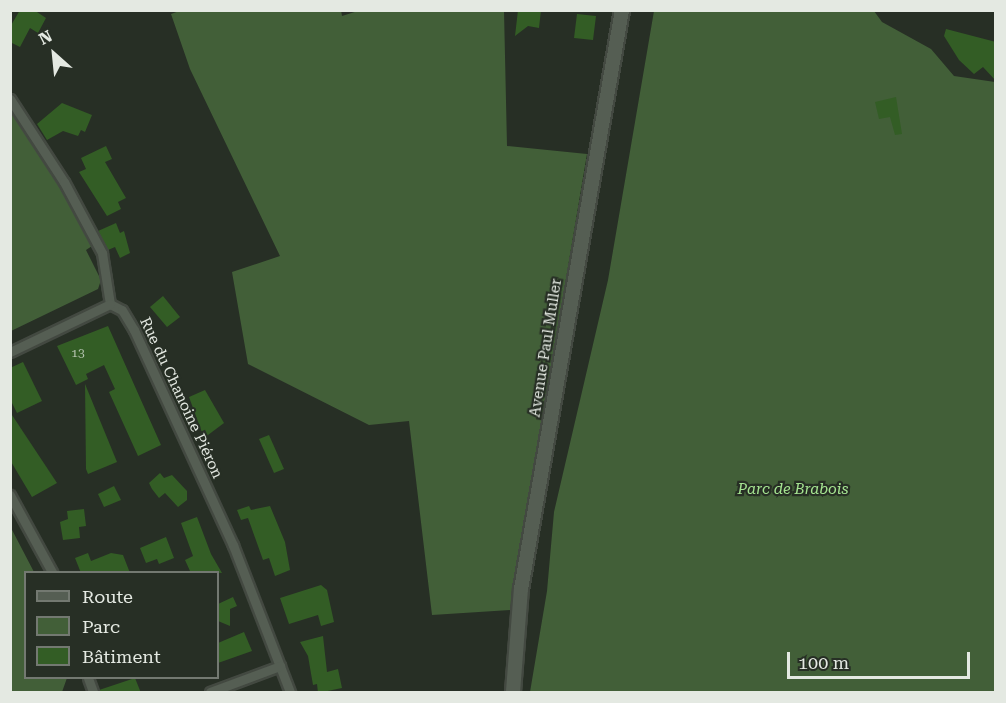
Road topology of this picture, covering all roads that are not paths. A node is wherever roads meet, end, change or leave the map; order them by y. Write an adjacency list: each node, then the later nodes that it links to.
1 (622, 10): 10 (main road, Avenue Paul Muller)
2 (10, 99): 3 (street)
3 (110, 304): 4 (street); 7 (street, Rue du Chanoine Piéron)
4 (10, 352)
5 (10, 495): 6 (street)
6 (51, 571)
7 (280, 666): 8 (street); 9 (street, Rue du Chanoine Piéron)
8 (210, 693)
9 (290, 693)
10 (513, 693)

